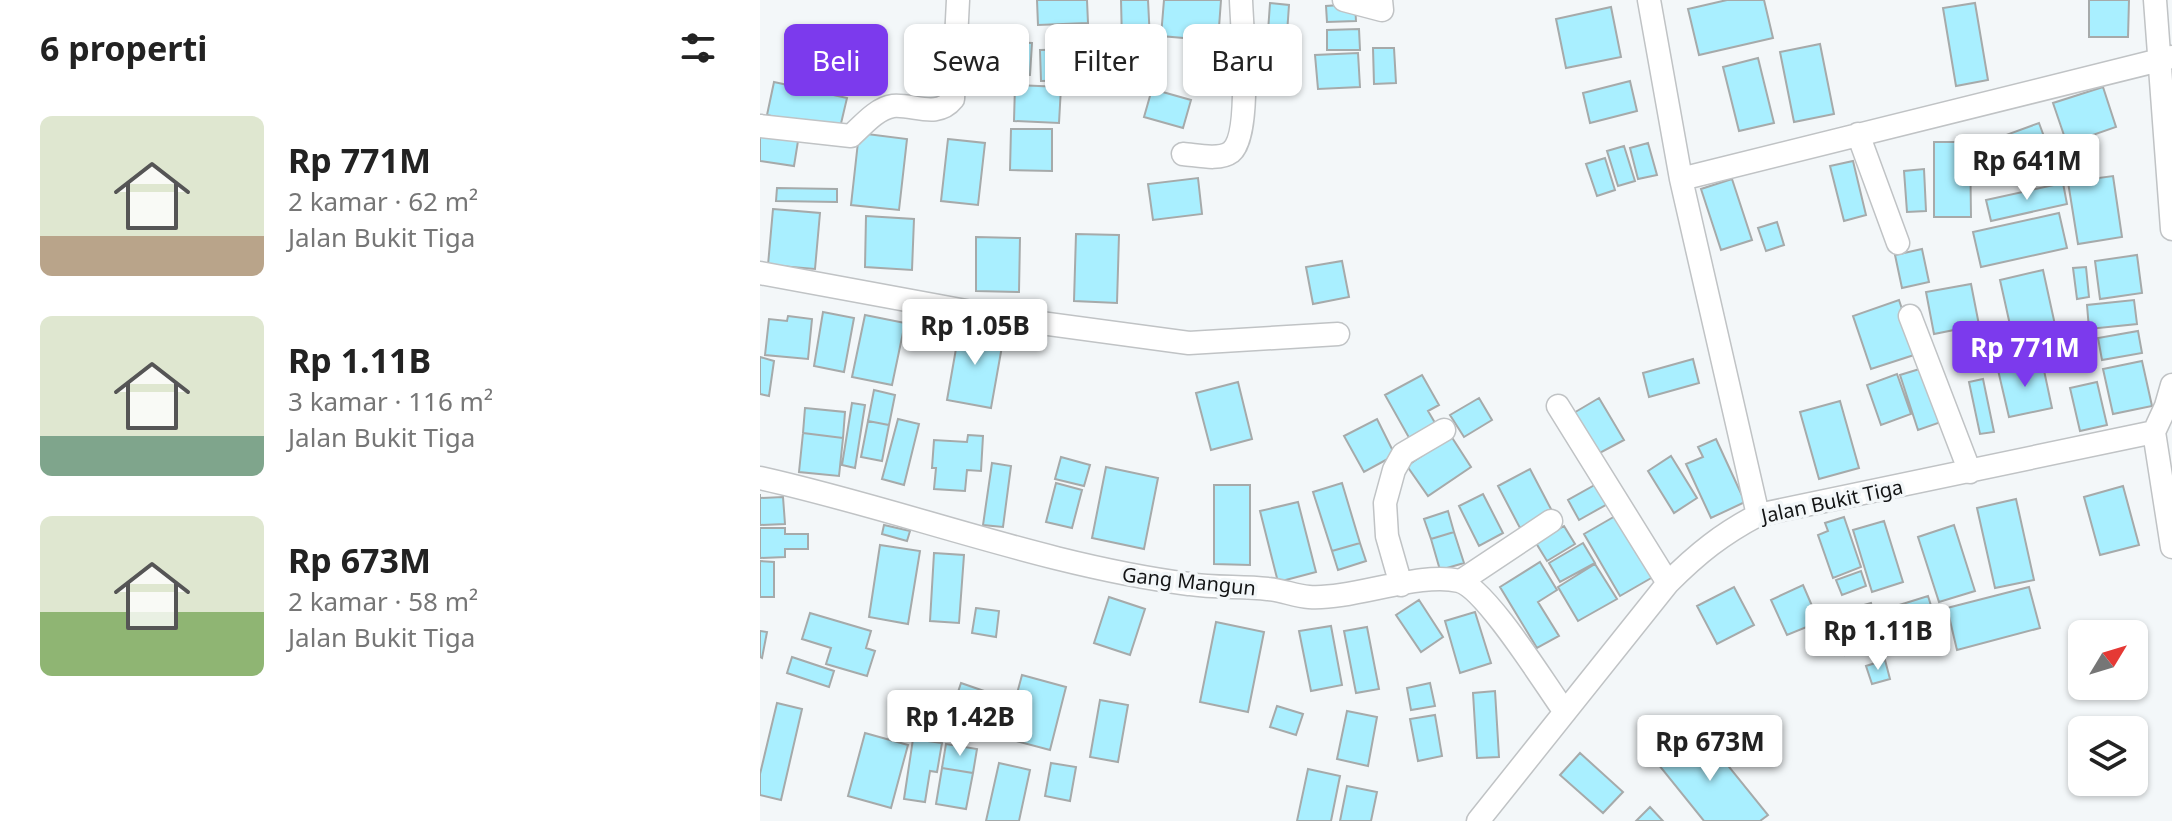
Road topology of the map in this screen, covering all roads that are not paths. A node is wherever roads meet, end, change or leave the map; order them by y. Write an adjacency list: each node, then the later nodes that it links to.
1 (958, 0): 8 (street)
2 (1241, 0): 10 (street)
3 (1344, 0): 4 (street)
4 (1381, 0)
5 (1649, 0): 11 (street)
6 (2155, 0): 7 (street)
7 (2166, 58): 9 (street); 12 (street)
8 (760, 126)
9 (1858, 134): 11 (street); 13 (street)
10 (1183, 154)
11 (1681, 179): 23 (street)
12 (2172, 229)
13 (1898, 243)
14 (760, 273): 16 (street)
15 (1910, 316): 21 (street)
16 (1338, 334)
17 (2172, 385): 20 (street)
18 (1558, 406): 27 (street)
19 (1444, 430): 28 (street)
20 (2154, 432): 21 (street, Jalan Bukit Tiga); 25 (street)
21 (1970, 472): 23 (street, Jalan Bukit Tiga)
22 (760, 478): 28 (street, Gang Mangun)
23 (1758, 515): 27 (street, Jalan Bukit Tiga)
24 (1551, 521): 26 (street)
25 (2172, 547)
26 (1461, 581): 28 (street, Gang Mangun); 29 (street)
27 (1668, 583): 29 (street, Jalan Bukit Tiga)
28 (1401, 585)
29 (1565, 712): 30 (street, Jalan Bukit Tiga)
30 (1478, 821)

